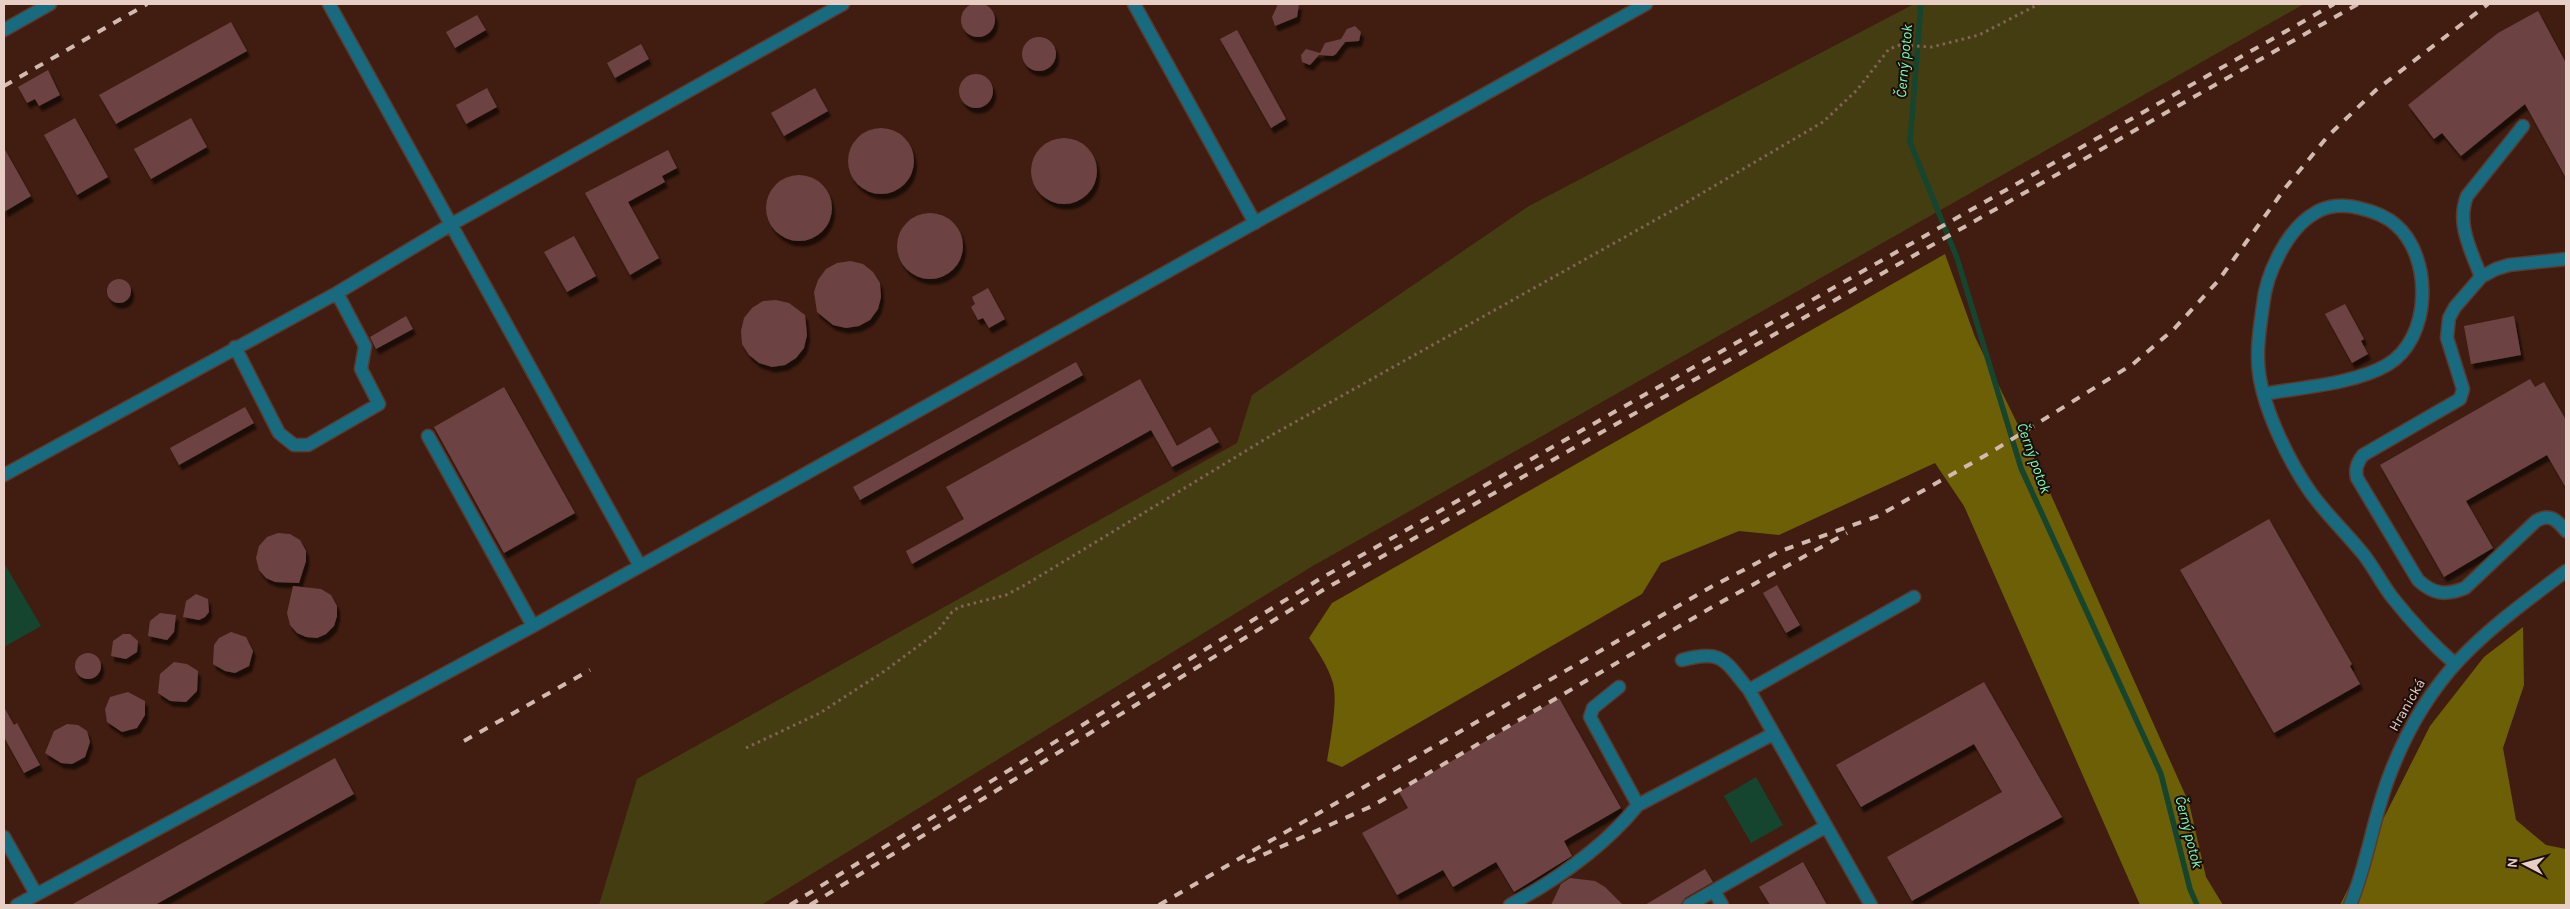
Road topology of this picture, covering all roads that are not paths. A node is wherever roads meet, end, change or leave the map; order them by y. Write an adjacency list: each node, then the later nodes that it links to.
1 (50, 4): 6 (street)
2 (329, 4): 9 (street)
3 (843, 4): 9 (street)
4 (1134, 4): 8 (street)
5 (1646, 4): 8 (street)
6 (4, 30)
7 (2523, 126): 11 (street)
8 (1255, 223): 18 (street)
9 (452, 224): 12 (street); 18 (street)
10 (2566, 258): 11 (street)
11 (2481, 277): 17 (street)
12 (337, 293): 13 (street); 13 (street)
13 (235, 347): 16 (street)
14 (2264, 394): 14 (street); 23 (street)
15 (428, 436): 21 (street)
16 (4, 474)
17 (2566, 531)
18 (640, 566): 21 (street)
19 (2566, 571): 23 (street, Hranická)
20 (1914, 597): 25 (street)
21 (532, 626): 31 (street)
22 (1682, 660): 25 (street)
23 (2454, 663): 37 (street, Hranická)
24 (1619, 687): 27 (street)
25 (1749, 690): 26 (street)
26 (1773, 734): 27 (street); 28 (street)
27 (1638, 805): 32 (street)
28 (1825, 827): 30 (street); 36 (street)
29 (4, 837): 31 (street)
30 (1714, 891): 34 (street); 35 (street)
31 (36, 894): 33 (street)
32 (1519, 903)
33 (17, 905)
34 (1689, 905)
35 (1722, 905)
36 (1871, 905)
37 (2350, 905)

